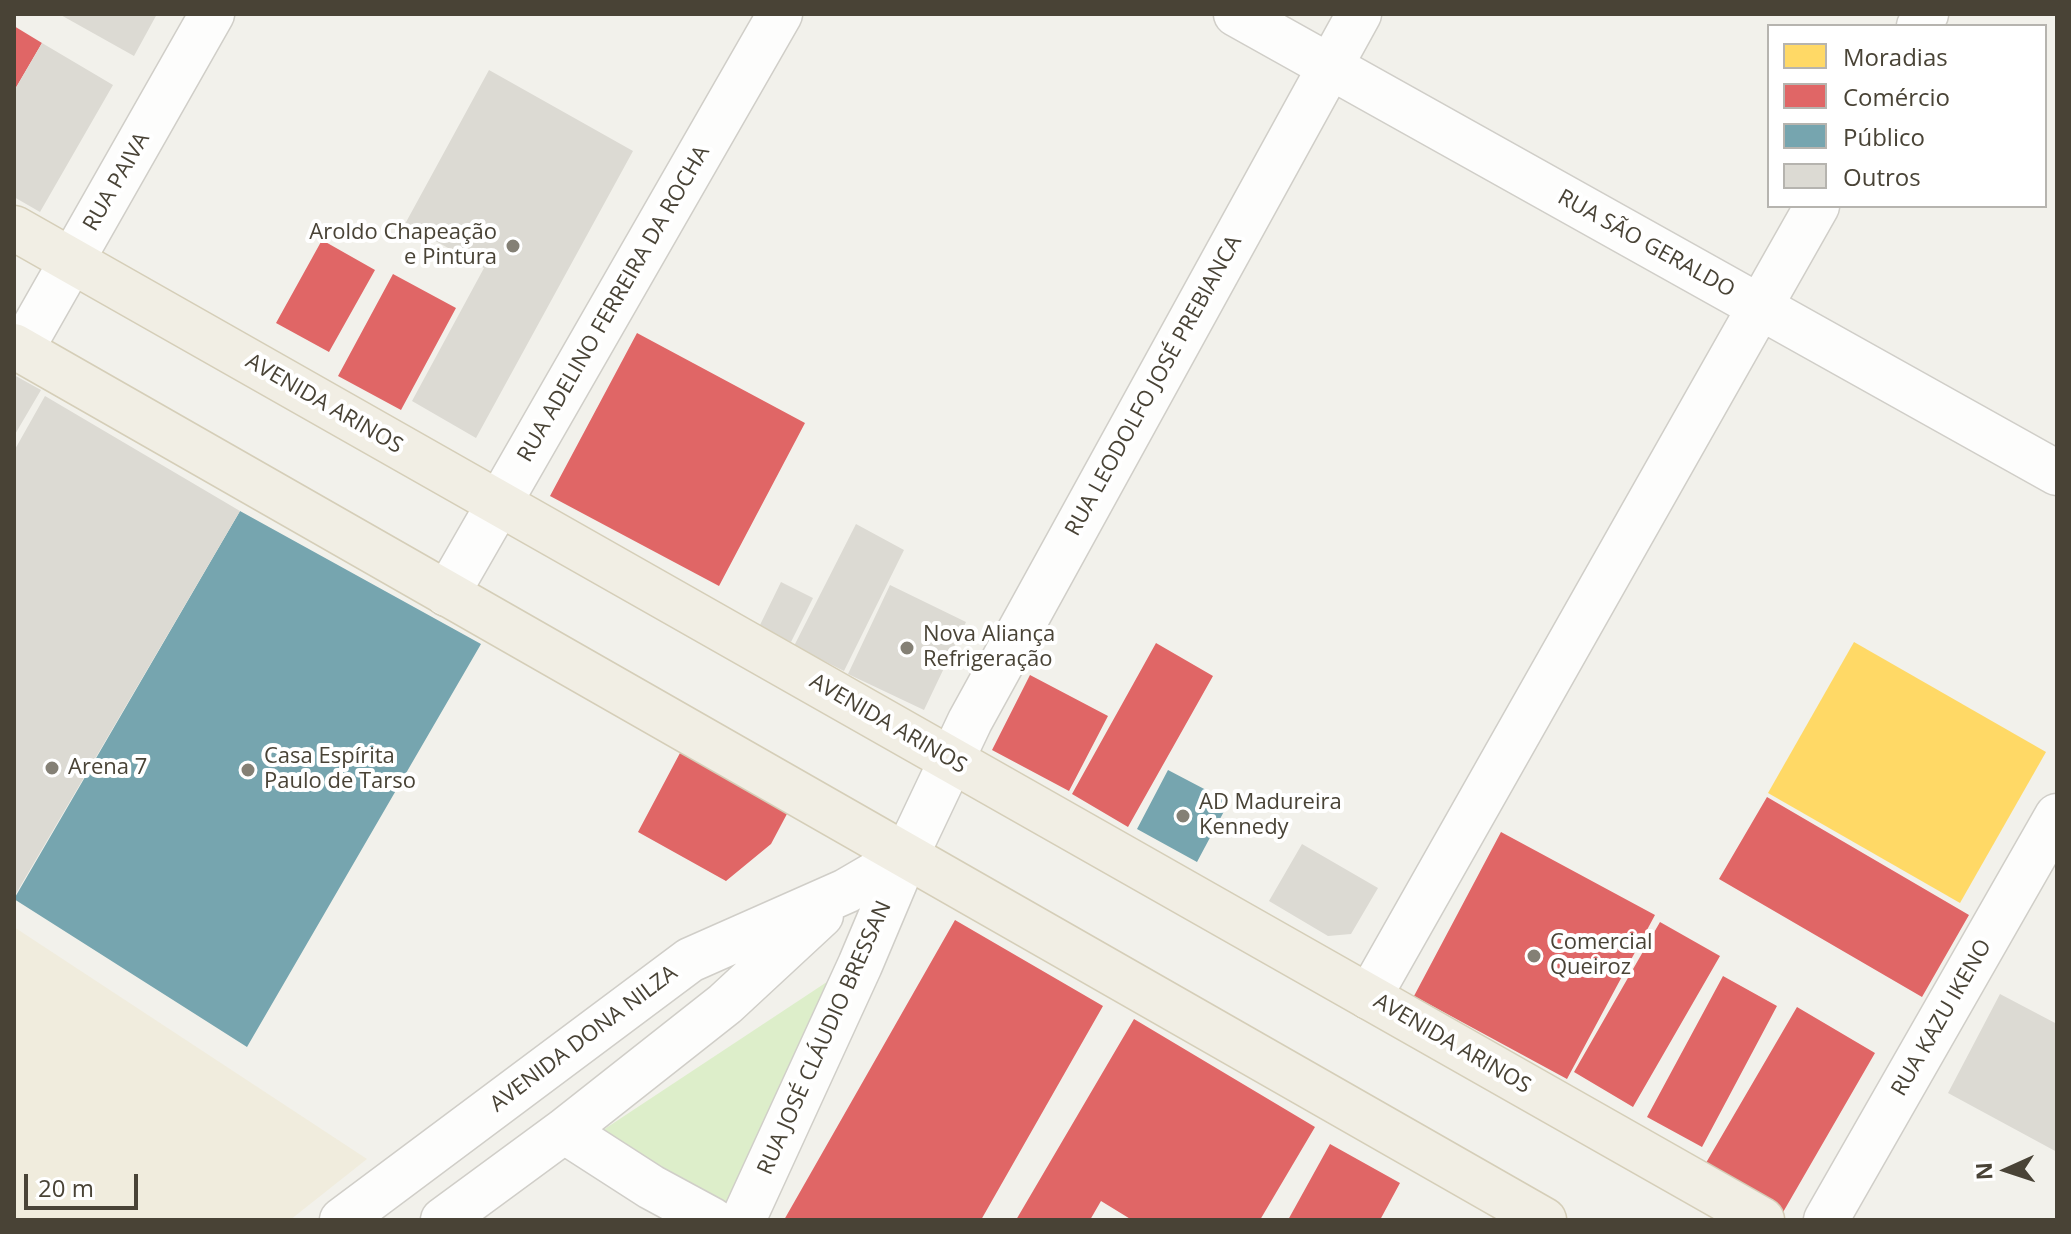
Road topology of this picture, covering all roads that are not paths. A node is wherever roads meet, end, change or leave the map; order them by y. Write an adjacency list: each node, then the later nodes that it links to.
1 (212, 14): 8 (street, RUA PAIVA)
2 (780, 14): 12 (street, RUA ADELINO FERREIRA DA ROCHA)
3 (1236, 14): 5 (street, RUA SÃO GERALDO)
4 (1359, 14): 5 (street, RUA LEODOLFO JOSÉ PREBIANCA)
5 (1330, 67): 9 (street, RUA SÃO GERALDO); 14 (street, RUA LEODOLFO JOSÉ PREBIANCA)
6 (1816, 208): 9 (street)
7 (14, 228): 8 (main road, AVENIDA ARINOS)
8 (72, 261): 10 (street, RUA PAIVA); 12 (main road, AVENIDA ARINOS)
9 (1759, 307): 11 (street, RUA SÃO GERALDO); 19 (street)
10 (18, 348): 13 (main road)
11 (2057, 473)
12 (499, 504): 13 (street, RUA ADELINO FERREIRA DA ROCHA); 14 (main road, AVENIDA ARINOS)
13 (447, 594): 16 (main road)
14 (953, 760): 16 (street, RUA LEODOLFO JOSÉ PREBIANCA); 19 (main road, AVENIDA ARINOS)
15 (2057, 816): 28 (street, RUA KAZU IKENO)
16 (906, 856): 17 (street, AVENIDA DONA NILZA); 25 (street, RUA JOSÉ CLÁUDIO BRESSAN); 26 (main road)
17 (846, 891): 18 (street, AVENIDA DONA NILZA); 20 (street, AVENIDA DONA NILZA)
18 (690, 960): 20 (street); 22 (street, AVENIDA DONA NILZA)
19 (1369, 997): 27 (main road, AVENIDA ARINOS)
20 (725, 1004): 21 (street, AVENIDA DONA NILZA)
21 (564, 1131): 23 (street, AVENIDA DONA NILZA); 24 (street)
22 (342, 1220)
23 (443, 1220)
24 (712, 1220)
25 (743, 1220)
26 (1544, 1220)
27 (1762, 1220)
28 (1826, 1220)

